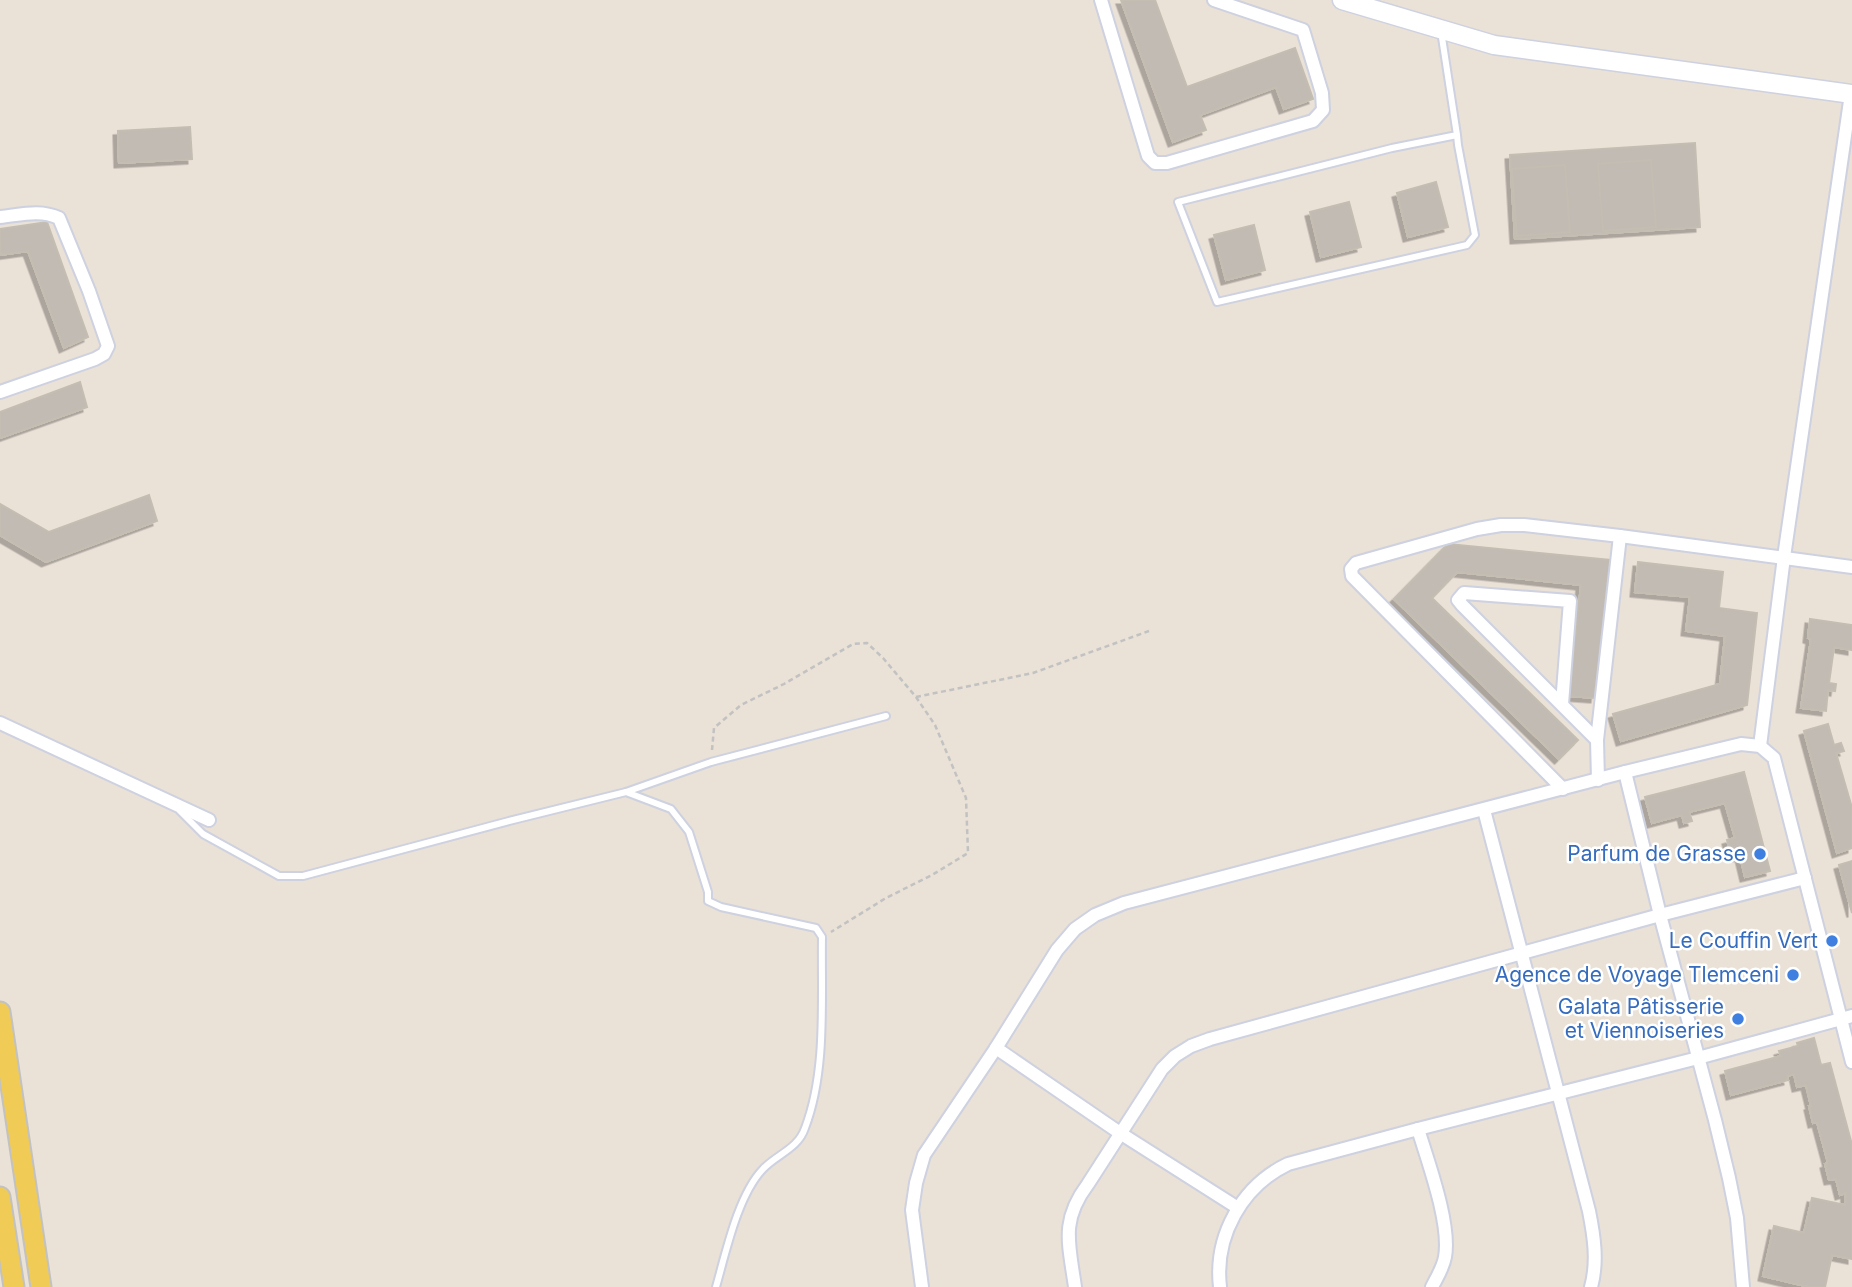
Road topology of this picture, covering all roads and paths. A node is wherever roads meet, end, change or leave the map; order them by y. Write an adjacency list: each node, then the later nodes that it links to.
1 (1101, 0): 2 (street)
2 (1214, 0)
3 (1342, 0): 4 (main road)
4 (1440, 29): 5 (main road); 6 (lane)
5 (1851, 94): 10 (street)
6 (1457, 135): 6 (lane)
7 (0, 218): 8 (street)
8 (0, 392)
9 (1620, 536): 10 (street); 17 (street); 22 (street)
10 (1784, 557): 11 (street); 18 (street)
11 (1852, 567)
12 (1149, 631): 13 (path)
13 (916, 696): 19 (path); 29 (path)
14 (1562, 705): 14 (street); 17 (street)
15 (886, 716): 19 (lane)
16 (0, 723): 24 (street)
17 (1597, 740): 21 (street)
18 (1760, 746): 20 (street); 27 (street)
19 (711, 762): 23 (lane)
20 (1625, 772): 21 (street); 28 (street)
21 (1598, 779): 22 (street)
22 (1563, 789): 25 (street)
23 (626, 792): 24 (lane); 29 (lane)
24 (173, 803): 26 (street)
25 (1484, 810): 30 (street); 33 (street)
26 (209, 820)
27 (1805, 878): 28 (street); 32 (street)
28 (1660, 915): 30 (street); 34 (street)
29 (822, 937): 43 (lane)
30 (1522, 953): 36 (street); 38 (street)
31 (0, 1012): 42 (main road)
32 (1846, 1018): 34 (street); 35 (street)
33 (996, 1048): 38 (street); 44 (street)
34 (1698, 1058): 36 (street); 49 (street)
35 (1852, 1062)
36 (1558, 1093): 37 (street); 48 (street)
37 (1418, 1129): 40 (street); 47 (street)
38 (1120, 1133): 40 (street); 45 (street)
39 (0, 1197): 41 (main road)
40 (1238, 1208): 46 (street)
41 (13, 1287)
42 (41, 1287)
43 (716, 1287)
44 (922, 1287)
45 (1075, 1287)
46 (1220, 1287)
47 (1432, 1287)
48 (1591, 1287)
49 (1743, 1287)

